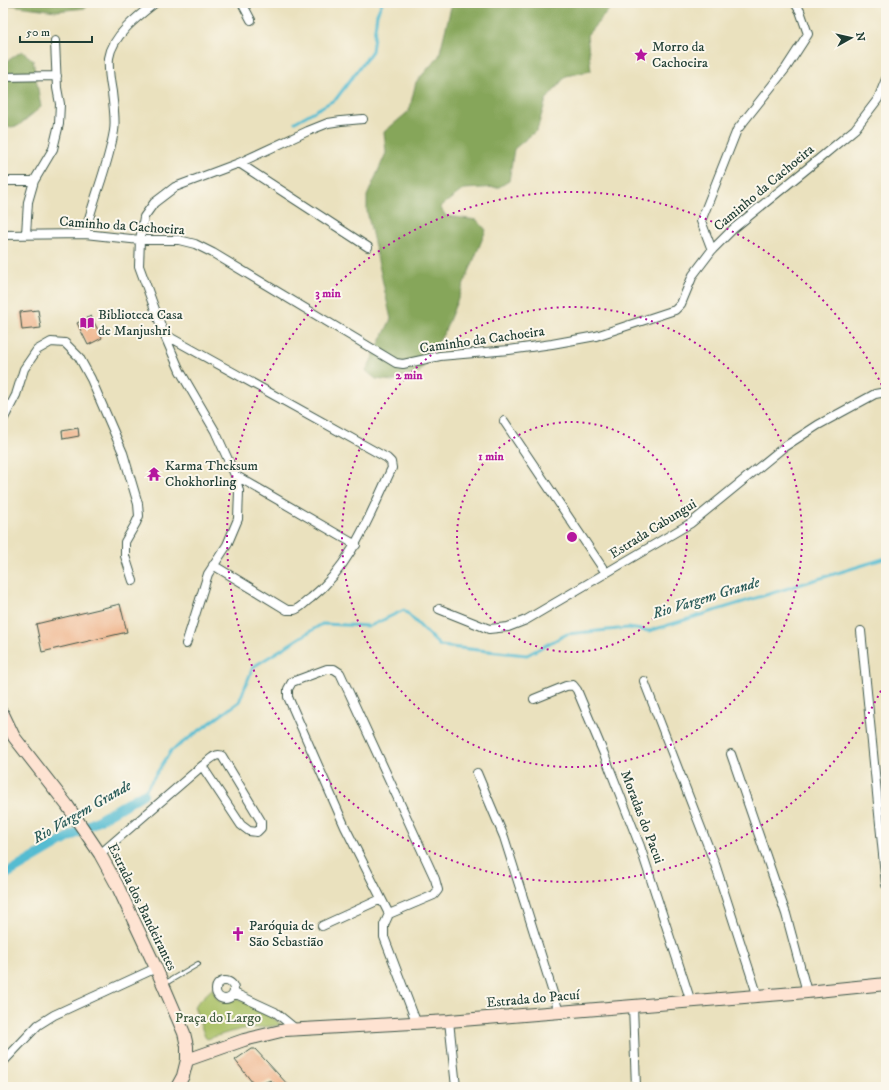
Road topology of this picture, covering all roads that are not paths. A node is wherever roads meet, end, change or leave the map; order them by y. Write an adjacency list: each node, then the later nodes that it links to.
1 (155, 3): 15 (street)
2 (242, 3): 4 (street)
3 (795, 3): 18 (street)
4 (251, 20)
5 (56, 41): 6 (street)
6 (56, 76): 7 (street); 12 (street)
7 (3, 77)
8 (886, 80): 18 (street, Caminho da Cachoeira)
9 (363, 119): 10 (street)
10 (239, 163): 16 (street); 17 (street)
11 (3, 181): 12 (street)
12 (34, 181): 14 (street)
13 (3, 234): 14 (street, Caminho da Cachoeira)
14 (26, 234): 15 (street, Caminho da Cachoeira)
15 (85, 234): 16 (street, Caminho da Cachoeira)
16 (140, 240): 18 (street, Caminho da Cachoeira); 19 (street)
17 (368, 247)
18 (712, 250)
19 (164, 334): 23 (street); 24 (street)
20 (886, 392): 26 (street, Estrada Cabungui)
21 (3, 420): 27 (street)
22 (504, 420): 26 (street)
23 (235, 476): 24 (street); 25 (street)
24 (356, 545): 25 (street)
25 (213, 565): 30 (street)
26 (606, 573): 28 (street, Estrada Cabungui)
27 (133, 581)
28 (439, 609)
29 (861, 631): 38 (street)
30 (186, 644)
31 (644, 681): 48 (street)
32 (534, 698): 49 (street, Moradas do Pacui)
33 (3, 714): 37 (street, Estrada dos Bandeirantes)
34 (731, 754): 46 (street)
35 (202, 766): 35 (street); 37 (street)
36 (477, 774): 51 (street)
37 (100, 854): 43 (street, Estrada dos Bandeirantes)
38 (886, 884)
39 (381, 900): 40 (street); 40 (street); 41 (street)
40 (389, 914): 53 (street)
41 (322, 926)
42 (198, 964): 44 (lane)
43 (156, 968): 44 (street, Estrada dos Bandeirantes); 56 (street)
44 (164, 984): 55 (street, Estrada dos Bandeirantes)
45 (886, 984): 46 (street, Estrada do Pacuí)
46 (808, 992): 48 (street, Estrada do Pacuí)
47 (234, 993): 54 (street)
48 (758, 997): 49 (street, Estrada do Pacuí)
49 (691, 1002): 50 (street, Estrada do Pacuí)
50 (633, 1006): 51 (street, Estrada do Pacuí); 59 (street)
51 (559, 1012): 52 (street, Estrada do Pacuí)
52 (449, 1021): 53 (street, Estrada do Pacuí); 58 (street)
53 (417, 1024): 54 (street, Estrada do Pacuí)
54 (297, 1030): 55 (street, Estrada do Pacuí)
55 (186, 1060): 57 (street, Estrada dos Bandeirantes)
56 (3, 1062)
57 (177, 1087)
58 (456, 1087)
59 (636, 1087)

